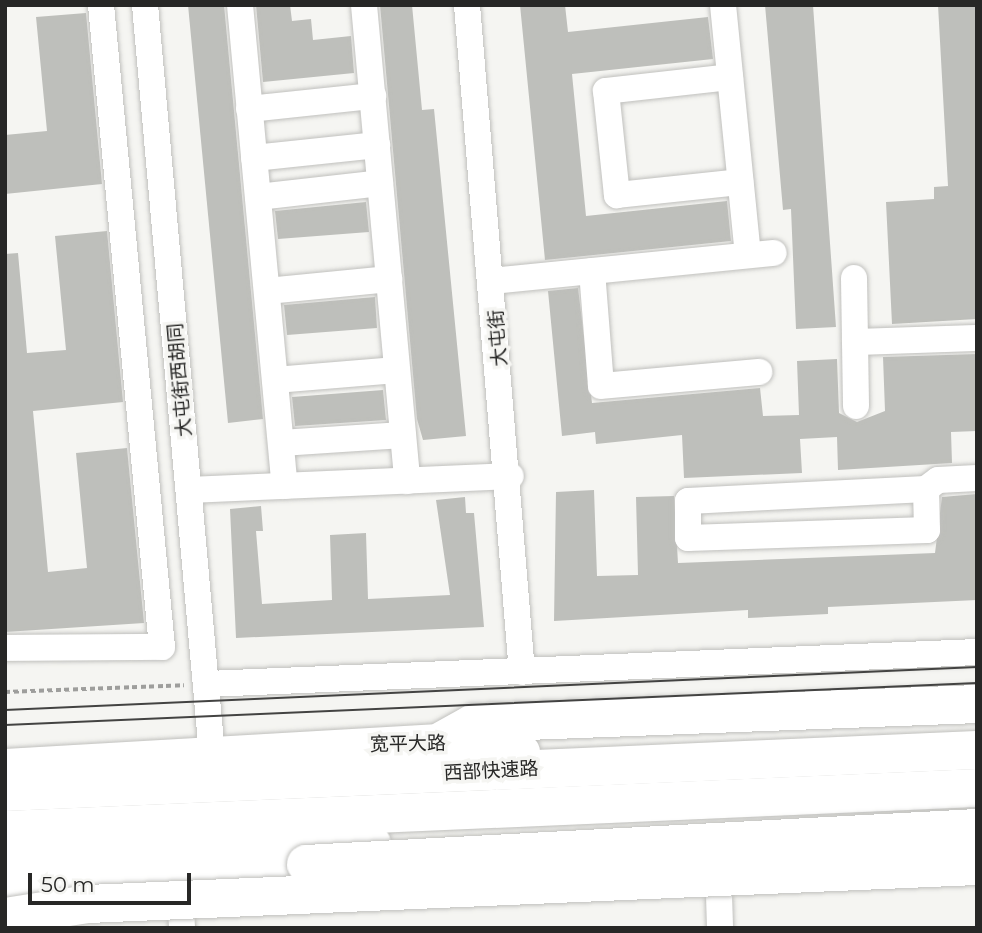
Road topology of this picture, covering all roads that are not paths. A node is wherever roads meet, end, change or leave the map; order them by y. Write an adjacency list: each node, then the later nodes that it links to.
1 (100, 5): 34 (street)
2 (145, 5): 33 (street, 大屯街西胡同)
3 (240, 5): 9 (street)
4 (364, 5): 8 (street)
5 (467, 5): 18 (street, 大屯街)
6 (723, 5): 7 (street)
7 (730, 77): 12 (street); 12 (street)
8 (373, 96): 9 (street); 10 (street)
9 (249, 109): 11 (street)
10 (377, 145): 11 (street); 13 (street)
11 (254, 158): 14 (street)
12 (740, 182): 15 (street)
13 (380, 183): 14 (street); 17 (street)
14 (258, 197): 19 (street)
15 (592, 271): 18 (street); 23 (street)
16 (854, 278): 21 (street)
17 (389, 279): 19 (street); 22 (street)
18 (492, 281): 28 (street, 大屯街)
19 (267, 291): 24 (street)
20 (977, 338): 21 (street)
21 (855, 342): 25 (street)
22 (397, 370): 24 (street); 26 (street)
23 (759, 372)
24 (275, 380): 27 (street)
25 (856, 406)
26 (403, 435): 27 (street); 30 (street)
27 (281, 443): 31 (street)
28 (511, 476): 30 (street); 36 (street, 大屯街)
29 (977, 478): 32 (street)
30 (407, 481): 31 (street)
31 (285, 486): 33 (street)
32 (926, 489): 32 (street)
33 (190, 491): 37 (street, 大屯街西胡同)
34 (5, 648)
35 (977, 652): 36 (street)
36 (522, 672): 37 (street)
37 (207, 684): 42 (street, 大屯街西胡同)
38 (977, 704): 40 (highway)
39 (977, 731): 40 (main road, 宽平大路)
40 (443, 740): 42 (main road, 宽平大路)
41 (977, 750): 45 (highway, 西部快速路)
42 (212, 754): 43 (main road, 宽平大路)
43 (5, 765)
44 (977, 788): 48 (highway, 西部快速路)
45 (5, 792)
46 (977, 817): 49 (main road)
47 (977, 828): 51 (highway, bridge)
48 (5, 830)
49 (716, 830): 50 (main road); 53 (street); 57 (street)
50 (5, 855)
51 (5, 863)
52 (977, 866): 55 (highway, bridge)
53 (180, 888): 54 (street); 56 (street)
54 (5, 894)
55 (5, 917)
56 (182, 928)
57 (720, 928)

